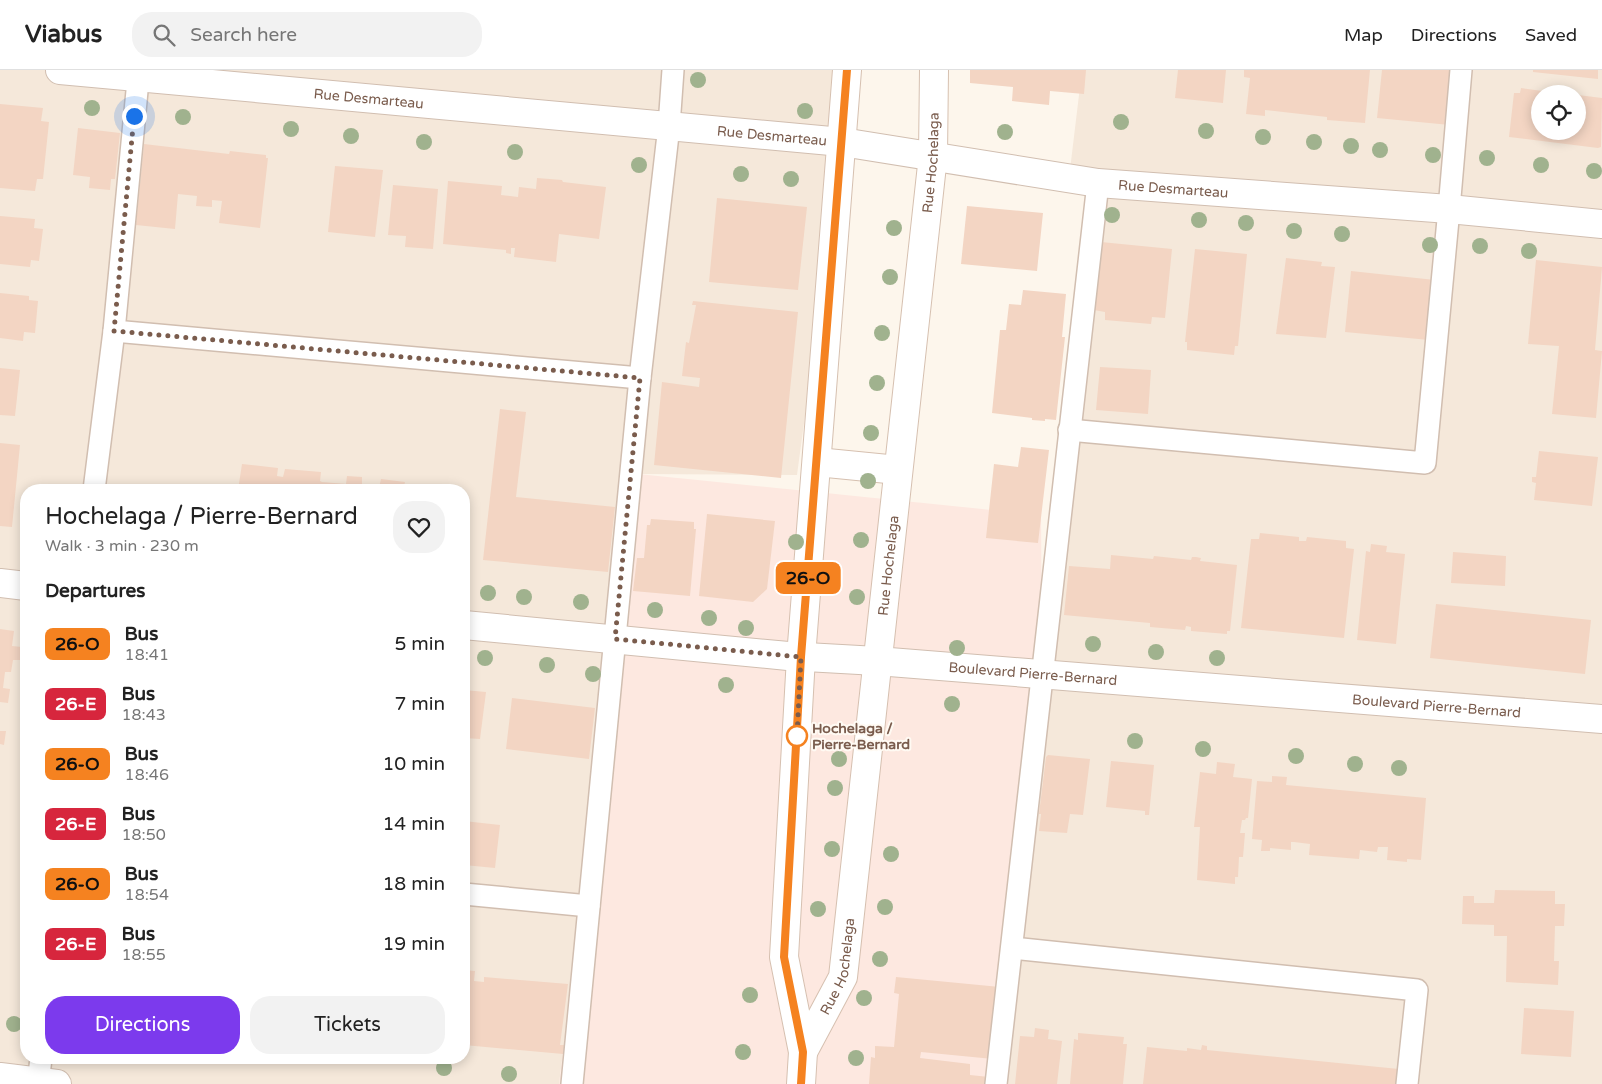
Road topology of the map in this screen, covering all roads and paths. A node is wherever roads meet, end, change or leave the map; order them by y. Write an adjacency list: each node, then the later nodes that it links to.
1 (60, 70): 6 (street, Rue Desmarteau)
2 (673, 70): 7 (lane)
3 (847, 70): 8 (street, Rue Hochelaga)
4 (934, 70): 9 (street, Rue Hochelaga)
5 (1461, 70): 11 (lane)
6 (139, 74): 7 (street, Rue Desmarteau); 13 (lane)
7 (669, 126): 8 (street, Rue Desmarteau); 14 (lane)
8 (842, 142): 9 (street, Rue Desmarteau); 16 (street, Rue Hochelaga)
9 (932, 156): 10 (street, Rue Desmarteau); 17 (street, Rue Hochelaga)
10 (1098, 183): 11 (street, Rue Desmarteau); 15 (lane)
11 (1449, 209): 12 (street, Rue Desmarteau); 15 (lane)
12 (1602, 224)
13 (114, 331): 14 (lane); 18 (lane)
14 (640, 378): 22 (lane)
15 (1070, 430): 25 (lane)
16 (817, 462): 17 (street); 23 (street, Rue Hochelaga)
17 (898, 470): 24 (street, Rue Hochelaga)
18 (95, 484)
19 (0, 583): 20 (street)
20 (20, 585)
21 (470, 626): 22 (street, Boulevard Pierre-Bernard)
22 (615, 639): 23 (street, Boulevard Pierre-Bernard); 28 (lane)
23 (801, 657): 24 (street, Boulevard Pierre-Bernard); 30 (street, Rue Hochelaga)
24 (877, 661): 25 (street, Boulevard Pierre-Bernard); 30 (street, Rue Hochelaga)
25 (1042, 674): 26 (street, Boulevard Pierre-Bernard); 29 (lane)
26 (1602, 719)
27 (470, 895): 28 (lane)
28 (589, 906): 33 (lane)
29 (1012, 948): 35 (lane); 36 (lane)
30 (803, 1052): 34 (street, Rue Hochelaga)
31 (0, 1077): 32 (street)
32 (43, 1077)
33 (572, 1084)
34 (801, 1084)
35 (996, 1084)
36 (1407, 1084)

